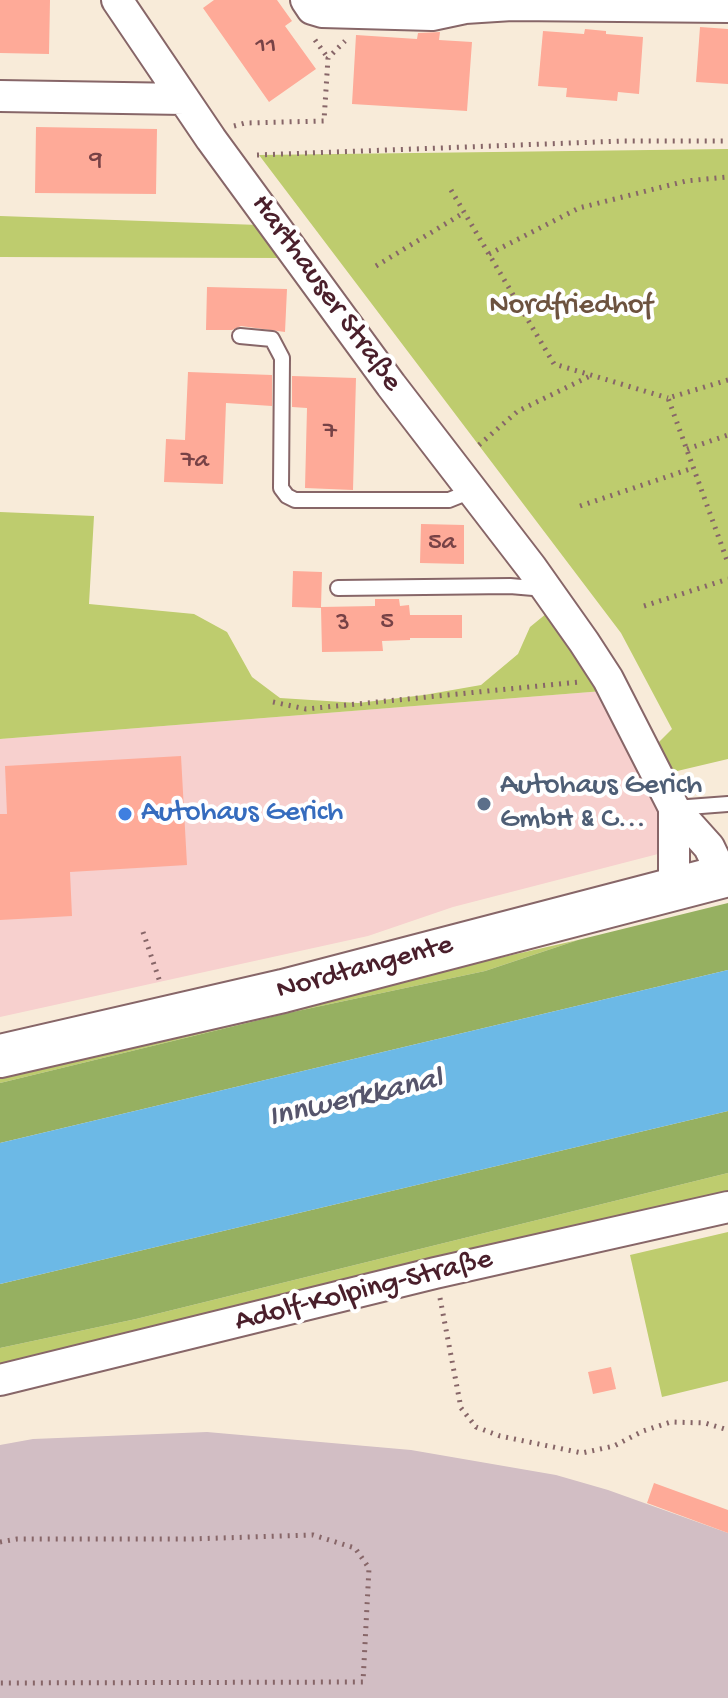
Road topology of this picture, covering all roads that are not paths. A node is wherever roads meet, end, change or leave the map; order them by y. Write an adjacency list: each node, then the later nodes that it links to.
1 (117, 0): 5 (street, Harthauser Straße)
2 (306, 0): 3 (street)
3 (728, 7)
4 (0, 96): 5 (street)
5 (184, 99): 7 (street, Harthauser Straße)
6 (240, 336): 7 (lane)
7 (470, 487): 9 (street, Harthauser Straße)
8 (338, 588): 9 (lane)
9 (547, 589): 11 (street, Harthauser Straße)
10 (728, 804): 11 (lane)
11 (674, 808): 12 (street, Harthauser Straße); 13 (street, Harthauser Straße)
12 (726, 876): 13 (main road, Nordtangente)
13 (674, 888): 14 (main road, Nordtangente)
14 (0, 1056)
15 (728, 1207): 16 (street, Adolf-Kolping-Straße)
16 (0, 1380)

